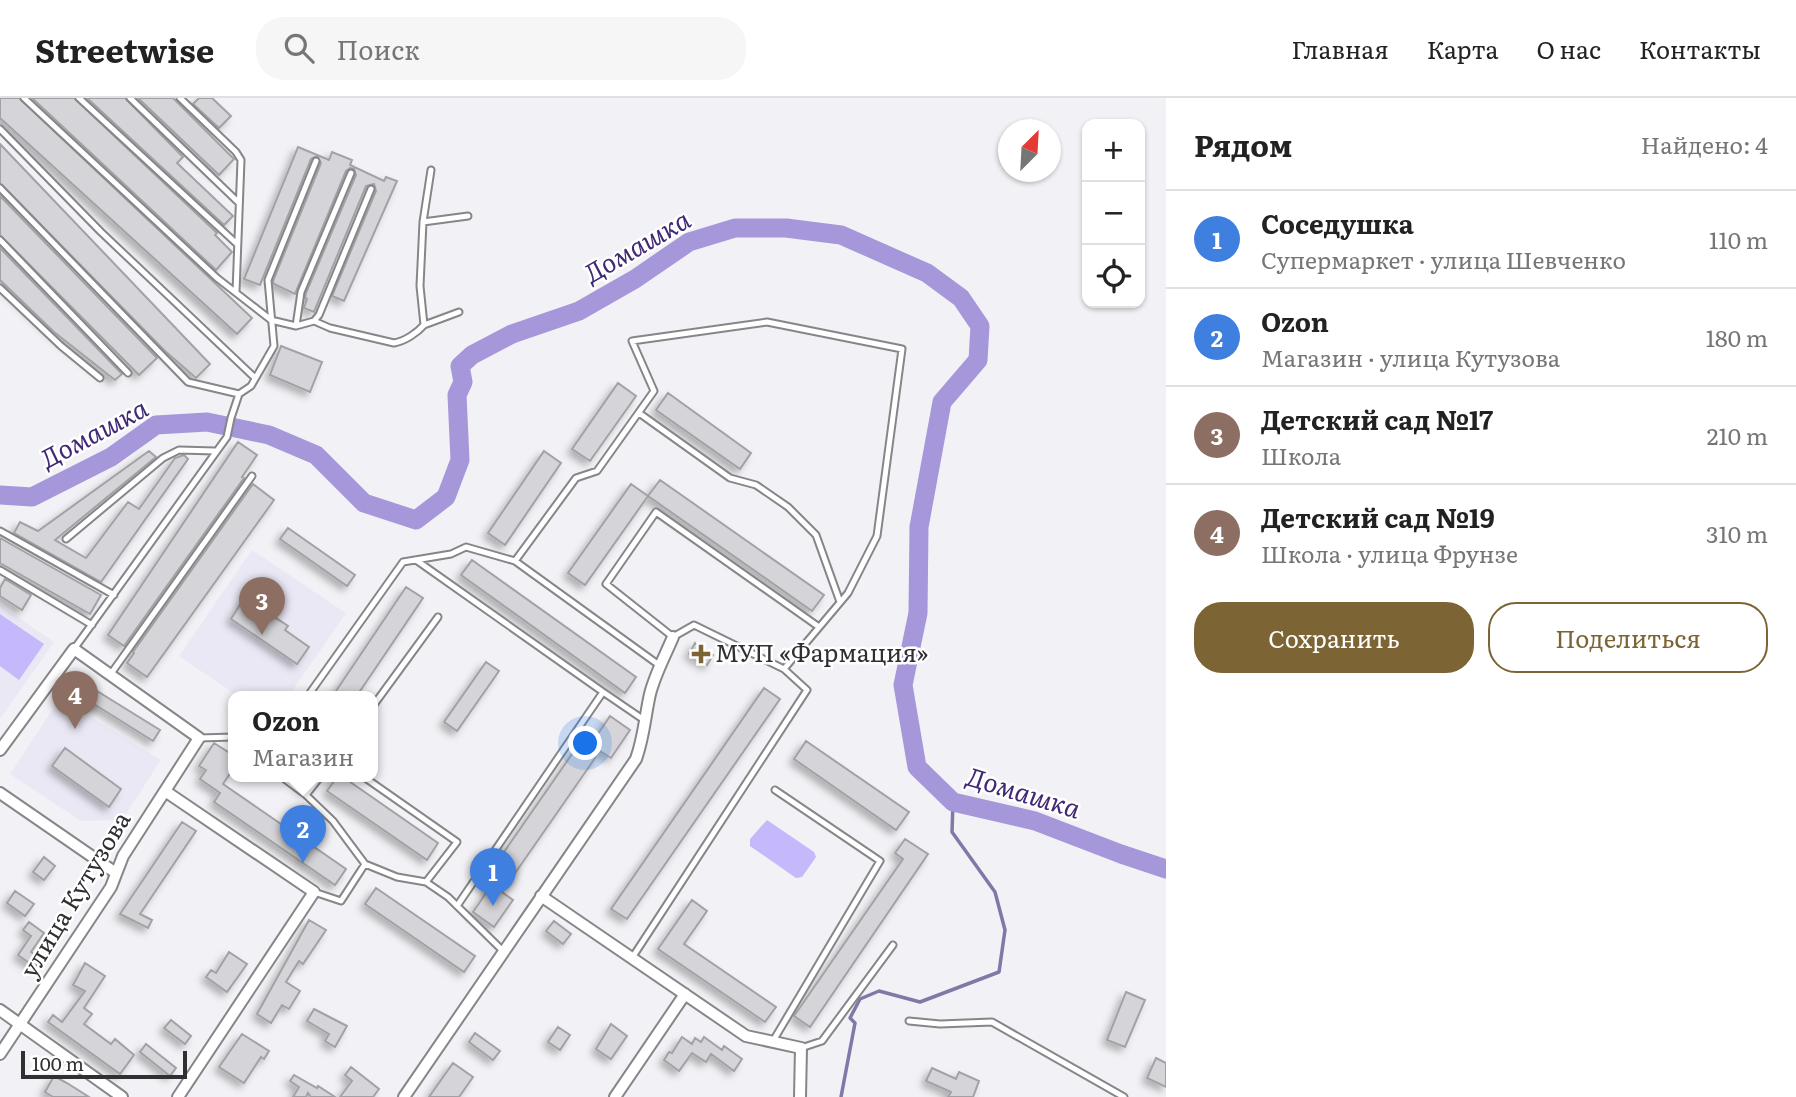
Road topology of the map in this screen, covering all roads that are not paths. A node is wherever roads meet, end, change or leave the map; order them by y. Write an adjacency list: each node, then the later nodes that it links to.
1 (24, 98): 17 (lane)
2 (79, 98): 15 (lane)
3 (130, 98): 11 (lane)
4 (180, 98): 11 (lane)
5 (0, 129): 25 (lane)
6 (316, 161): 19 (lane)
7 (431, 170): 13 (lane)
8 (351, 173): 22 (lane)
9 (0, 188): 26 (lane)
10 (370, 189): 20 (lane)
11 (239, 202): 15 (lane)
12 (468, 216): 13 (lane)
13 (423, 222): 21 (lane)
14 (0, 240): 23 (lane)
15 (237, 244): 17 (lane)
16 (0, 288): 24 (lane)
17 (236, 292): 19 (lane)
18 (459, 312): 21 (lane)
19 (271, 320): 22 (lane); 25 (lane)
20 (314, 321): 21 (lane); 22 (lane)
21 (424, 325)
22 (296, 326)
23 (128, 373)
24 (100, 378)
25 (256, 378): 26 (lane)
26 (239, 394): 28 (lane)
27 (639, 413): 33 (lane); 36 (lane); 36 (lane)
28 (215, 452): 31 (lane); 35 (lane)
29 (252, 476): 44 (lane)
30 (0, 531): 35 (lane)
31 (66, 538)
32 (416, 560): 33 (lane); 45 (lane); 46 (lane)
33 (515, 561): 42 (lane)
34 (0, 570): 38 (lane)
35 (114, 595): 38 (lane)
36 (840, 602): 39 (lane)
37 (438, 617): 47 (lane)
38 (92, 625): 41 (lane)
39 (819, 627): 40 (lane); 43 (lane)
40 (673, 637): 42 (street); 43 (lane)
41 (74, 649): 44 (street); 51 (street)
42 (660, 665): 48 (street)
43 (784, 669): 67 (lane)
44 (110, 675): 50 (street)
45 (311, 691)
46 (603, 692): 48 (lane); 64 (lane)
47 (378, 699)
48 (645, 721): 63 (street)
49 (228, 737): 50 (lane)
50 (199, 738): 56 (street, улица Кутузова)
51 (0, 750)
52 (289, 782): 58 (lane)
53 (316, 782): 58 (lane)
54 (371, 782): 61 (lane)
55 (775, 790): 72 (lane)
56 (165, 792): 60 (street, улица Кутузова); 62 (street)
57 (0, 793): 60 (street)
58 (306, 795): 59 (lane)
59 (365, 864): 61 (lane); 62 (lane)
60 (116, 873): 71 (street, улица Кутузова)
61 (426, 882): 64 (lane)
62 (314, 892): 76 (street)
63 (541, 896): 66 (street); 67 (street)
64 (457, 906): 66 (lane)
65 (893, 944): 73 (lane)
66 (503, 951): 77 (street)
67 (632, 958): 68 (street)
68 (685, 994): 72 (street); 78 (street)
69 (0, 1010): 71 (street)
70 (909, 1021): 80 (lane)
71 (20, 1024): 74 (street, улица Кутузова); 75 (street)
72 (772, 1042): 73 (street)
73 (801, 1048): 79 (street)
74 (0, 1054)
75 (122, 1097)
76 (178, 1097)
77 (404, 1097)
78 (615, 1097)
79 (800, 1097)
80 (1124, 1097)

